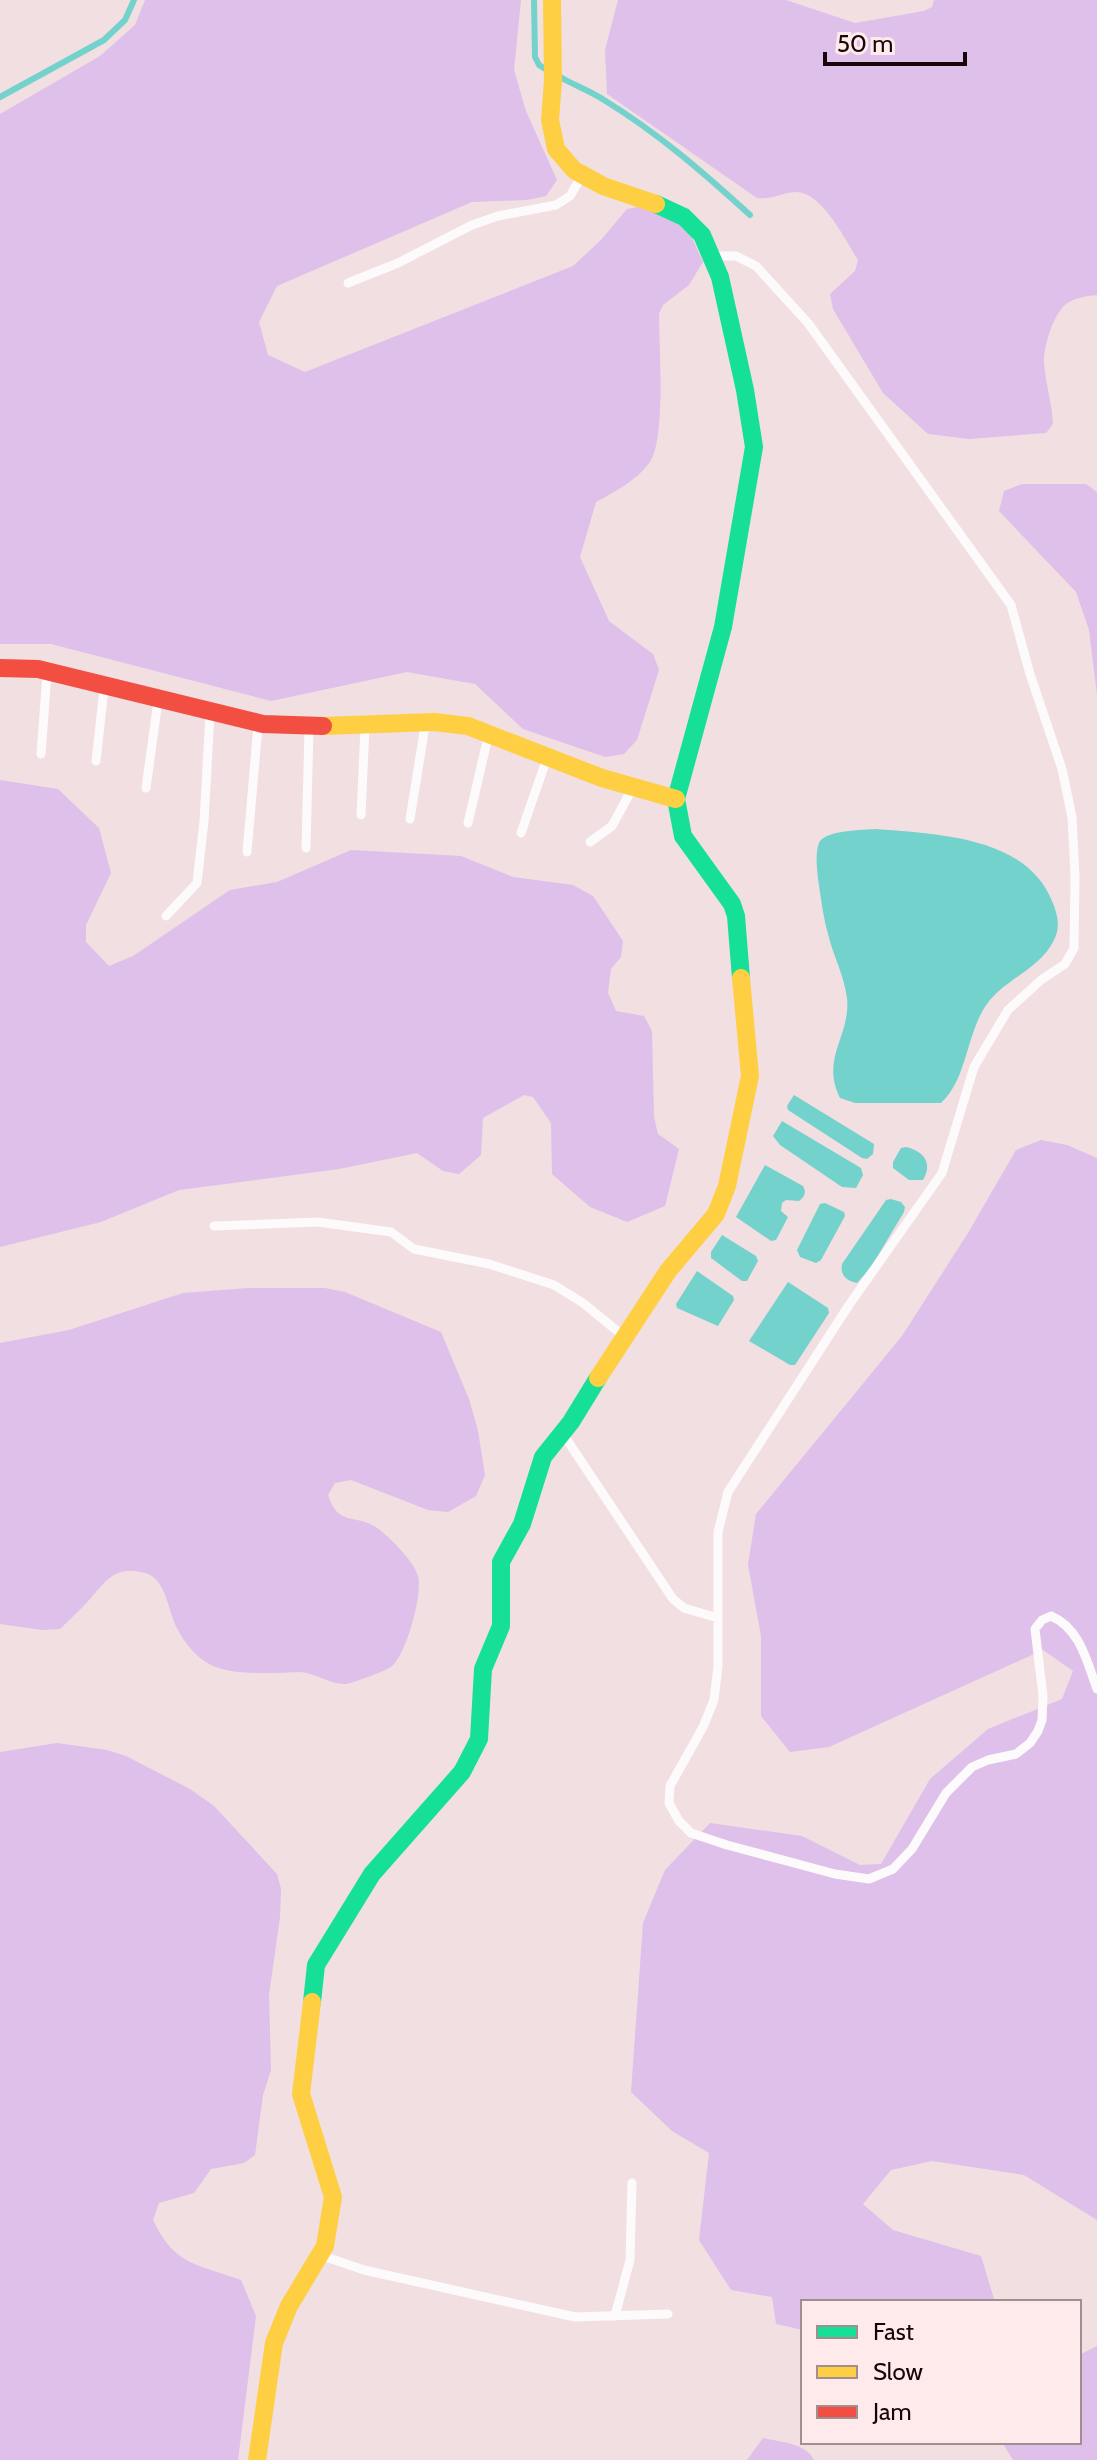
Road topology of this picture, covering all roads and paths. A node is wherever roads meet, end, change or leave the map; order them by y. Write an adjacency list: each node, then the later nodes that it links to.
1 (552, 0): 2 (street)
2 (582, 174): 3 (street); 4 (lane)
3 (711, 256): 20 (street); 32 (lane)
4 (348, 283)
5 (0, 668): 6 (street)
6 (47, 672): 7 (street); 15 (lane)
7 (104, 685): 8 (street); 17 (lane)
8 (159, 698): 9 (street); 18 (lane)
9 (211, 710): 10 (street); 28 (lane)
10 (258, 723): 13 (street); 27 (lane)
11 (426, 723): 12 (street); 14 (street); 22 (lane)
12 (365, 724): 13 (street); 21 (lane)
13 (309, 726): 26 (lane)
14 (489, 734): 16 (street); 23 (lane)
15 (41, 754)
16 (548, 757): 19 (street); 24 (lane)
17 (96, 761)
18 (146, 788)
19 (632, 788): 20 (street); 25 (lane)
20 (676, 799): 30 (street)
21 (361, 815)
22 (410, 819)
23 (468, 823)
24 (521, 833)
25 (590, 842)
26 (306, 848)
27 (247, 852)
28 (166, 916)
29 (214, 1226): 30 (lane)
30 (623, 1336): 31 (street)
31 (562, 1433): 32 (lane); 35 (street)
32 (718, 1618): 33 (lane)
33 (1097, 1689)
34 (632, 2183): 37 (lane)
35 (319, 2255): 37 (lane); 38 (street)
36 (668, 2314): 37 (lane)
37 (615, 2316)
38 (257, 2460)

